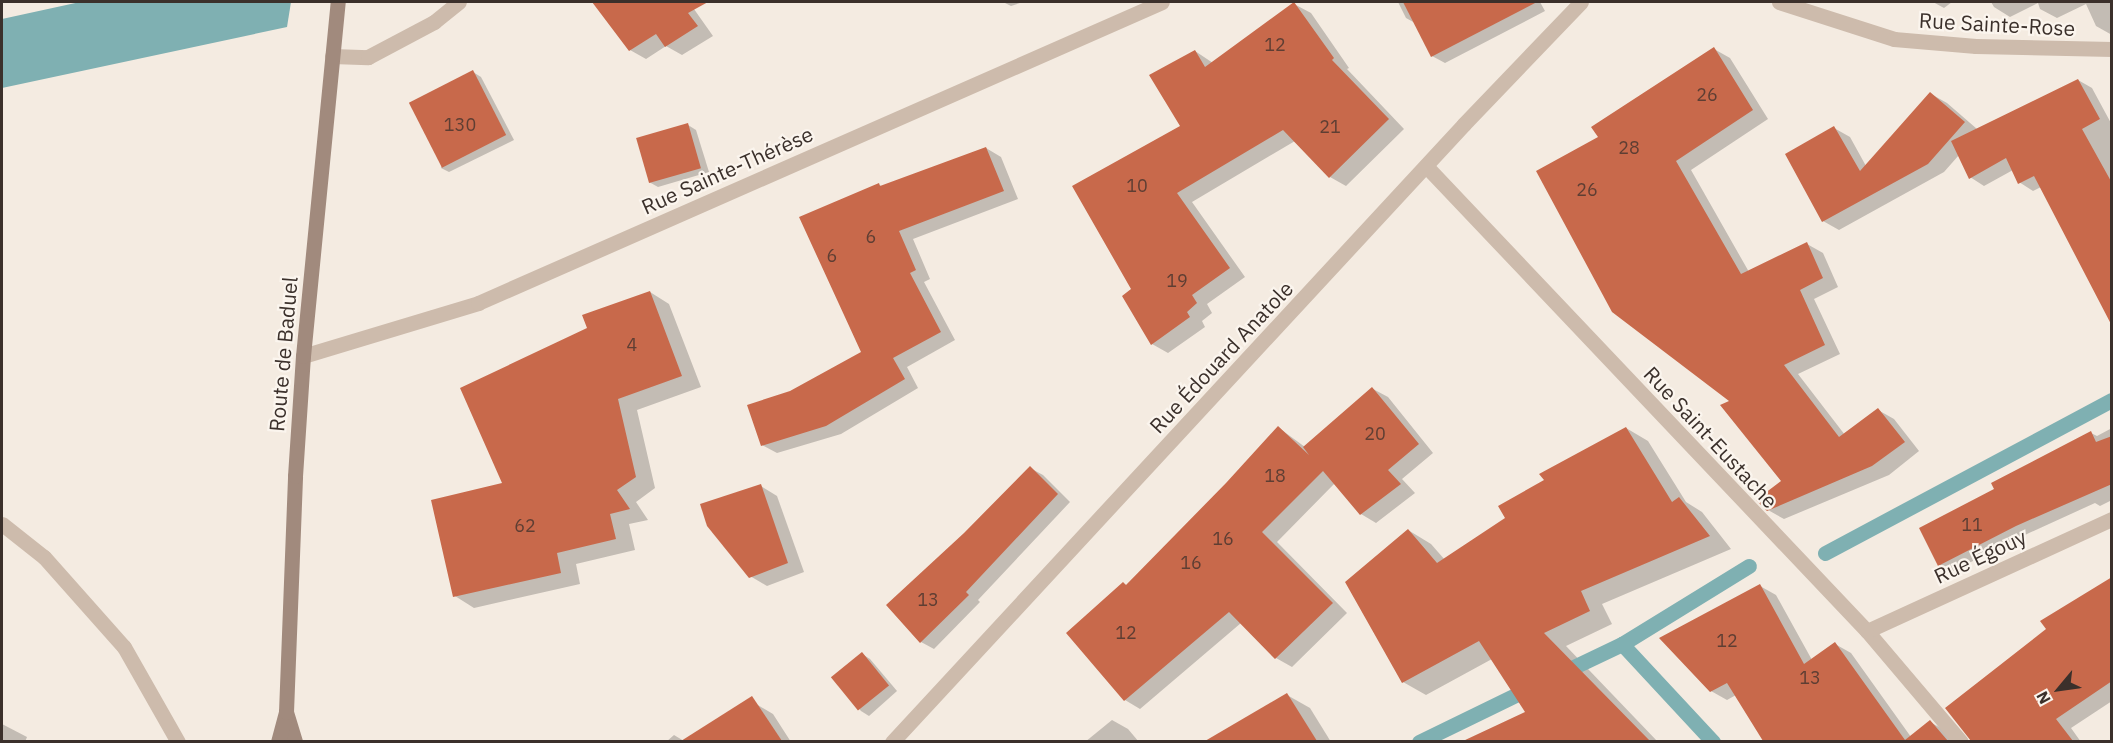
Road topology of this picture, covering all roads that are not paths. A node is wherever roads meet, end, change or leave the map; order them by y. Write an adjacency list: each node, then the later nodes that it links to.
1 (338, 2): 7 (main road, Route de Baduel)
2 (459, 2): 7 (street)
3 (1162, 2): 9 (street, Rue Sainte-Thérèse)
4 (1581, 2): 8 (street, Rue Édouard Anatole)
5 (1779, 2): 6 (street, Rue Sainte-Rose)
6 (2112, 49)
7 (332, 56): 9 (main road, Route de Baduel)
8 (1426, 166): 12 (street, Rue Saint-Eustache); 17 (street, Rue Édouard Anatole)
9 (303, 356): 13 (main road, Route de Baduel)
10 (2112, 519): 12 (street, Rue Égouy)
11 (2, 524): 14 (street)
12 (1867, 631): 18 (street, Rue Saint-Eustache)
13 (286, 712): 15 (main road, Route de Baduel); 16 (main road, Route de Baduel)
14 (177, 741)
15 (278, 741)
16 (295, 741)
17 (892, 741)
18 (1961, 741)

